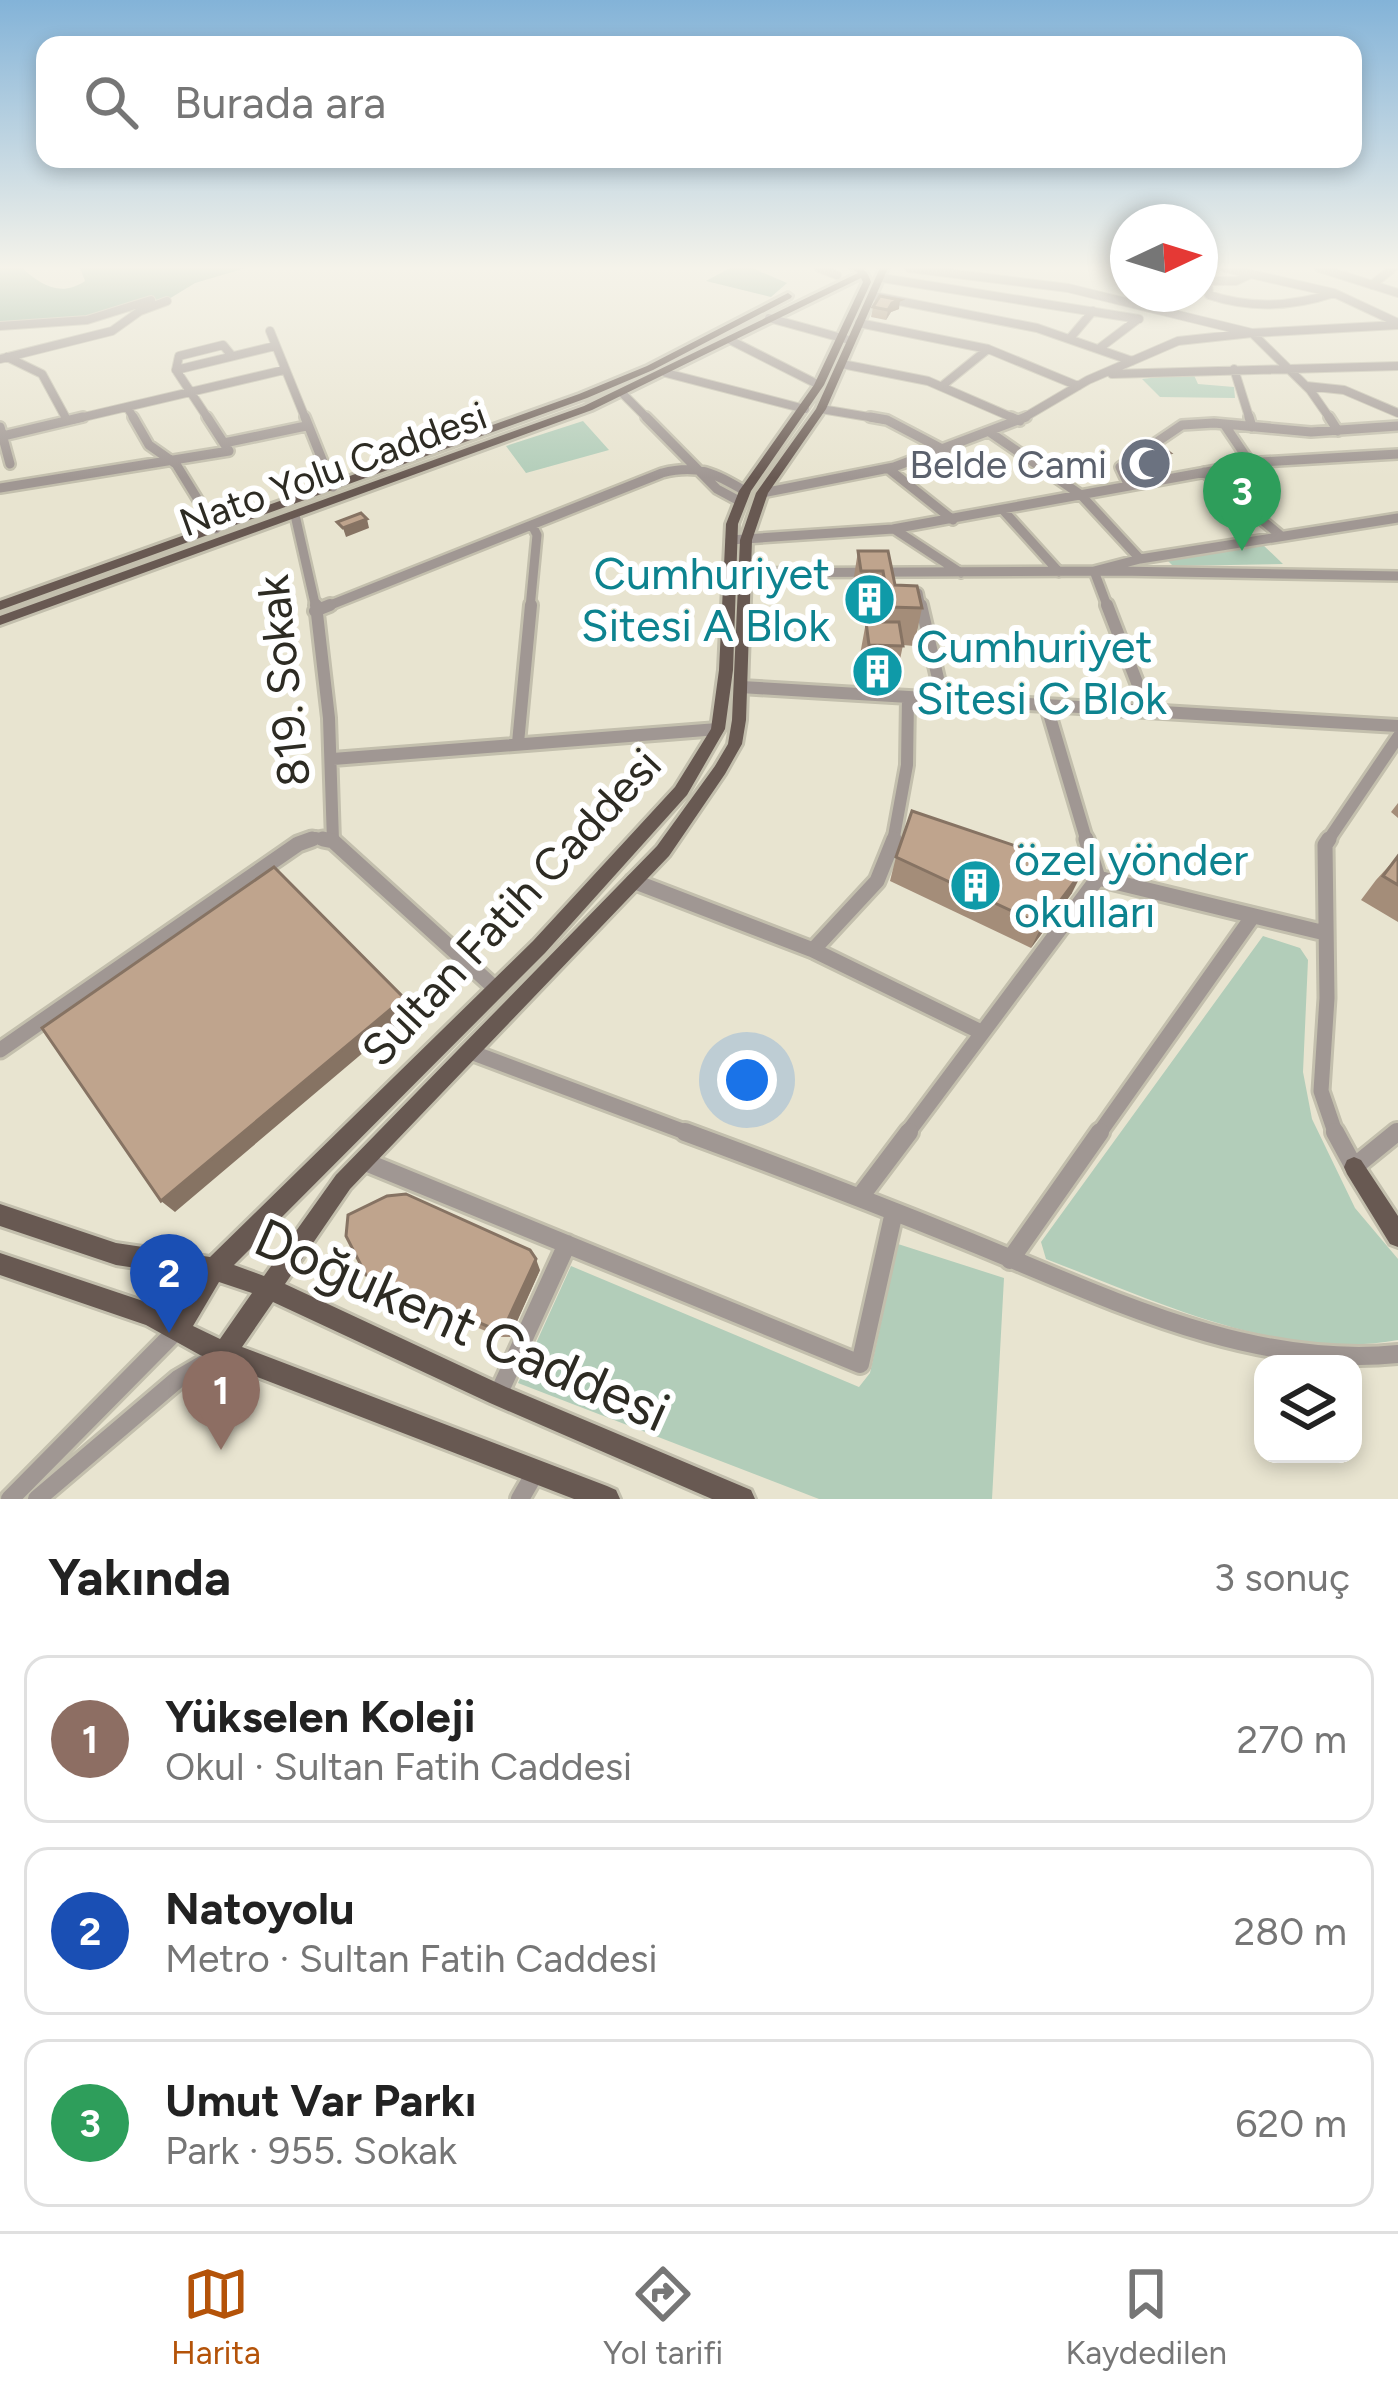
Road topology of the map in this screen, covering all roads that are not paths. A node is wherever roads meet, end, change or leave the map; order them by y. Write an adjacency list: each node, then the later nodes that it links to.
1 (83, 338): 18 (street)
2 (272, 338): 15 (street)
3 (707, 338): 56 (main road, Nato Yolu Caddesi)
4 (734, 338): 13 (main road, Nato Yolu Caddesi)
5 (848, 338): 27 (main road, Sultan Fatih Caddesi)
6 (849, 338): 20 (main road, Sultan Fatih Caddesi)
7 (903, 338): 14 (street)
8 (959, 338): 14 (street)
9 (1074, 338): 16 (street)
10 (1113, 338): 16 (street)
11 (1206, 338): 19 (street)
12 (1257, 338): 21 (street)
13 (730, 340): 25 (main road, Nato Yolu Caddesi); 27 (street)
14 (958, 342): 17 (street)
15 (275, 346): 24 (street); 32 (street)
16 (1101, 347): 19 (street)
17 (988, 349): 28 (street); 29 (street)
18 (2, 357): 36 (street)
19 (1132, 361): 26 (street)
20 (842, 364): 28 (street); 34 (main road, Sultan Fatih Caddesi)
21 (1288, 366): 22 (street); 23 (street); 30 (street)
22 (1398, 366)
23 (1234, 369): 26 (street); 41 (street)
24 (284, 370): 32 (street); 40 (street)
25 (666, 373): 31 (main road, Nato Yolu Caddesi); 34 (street)
26 (1105, 374): 29 (street)
27 (819, 385): 34 (main road, Sultan Fatih Caddesi)
28 (942, 386): 37 (street)
29 (1078, 386): 37 (street)
30 (1306, 386): 35 (street); 42 (street)
31 (622, 393): 51 (street); 61 (main road, Nato Yolu Caddesi)
32 (190, 395): 33 (street); 45 (street)
33 (127, 407): 36 (street); 48 (street)
34 (813, 409): 46 (street); 58 (main road, Sultan Fatih Caddesi)
35 (1398, 412)
36 (67, 420): 43 (street)
37 (1020, 421): 44 (street)
38 (1224, 424): 41 (street); 50 (street); 55 (street)
39 (1398, 425): 42 (street)
40 (306, 426): 45 (street); 56 (street)
41 (1252, 427): 42 (street)
42 (1338, 431)
43 (2, 432): 49 (street)
44 (991, 434): 46 (street); 59 (street)
45 (224, 442): 48 (street)
46 (946, 451): 53 (street)
47 (1392, 454): 50 (street); 52 (street)
48 (173, 460): 57 (street); 65 (street)
49 (10, 464)
50 (1251, 464): 54 (street)
51 (697, 467): 58 (street); 64 (street)
52 (1398, 467)
53 (890, 470): 58 (street); 63 (street)
54 (1204, 472): 55 (street); 67 (street)
55 (1129, 486): 59 (street)
56 (333, 487): 65 (main road, Nato Yolu Caddesi)
57 (0, 488)
58 (750, 495): 68 (main road, Sultan Fatih Caddesi)
59 (1081, 495): 60 (street); 69 (street)
60 (1003, 510): 63 (street); 71 (street)
61 (295, 515): 76 (main road, Nato Yolu Caddesi); 78 (street, 819. Sokak)
62 (1398, 518): 67 (street)
63 (953, 520): 66 (street)
64 (532, 525): 78 (street); 88 (street)
65 (216, 529): 76 (main road, Nato Yolu Caddesi)
66 (893, 529): 68 (street); 73 (street)
67 (1280, 535): 69 (street)
68 (738, 540): 72 (main road, Sultan Fatih Caddesi)
69 (1140, 559): 70 (street)
70 (1094, 571): 71 (street); 75 (street); 84 (street)
71 (1059, 572): 73 (street)
72 (738, 573): 74 (street); 80 (main road, Sultan Fatih Caddesi); 86 (main road, Sultan Fatih Caddesi)
73 (961, 573): 74 (street)
74 (914, 574): 82 (street)
75 (1398, 576)
76 (59, 592): 77 (main road); 79 (main road)
77 (0, 604)
78 (315, 611): 89 (street, 819. Sokak)
79 (0, 624)
80 (741, 687): 81 (street); 94 (main road, Sultan Fatih Caddesi)
81 (908, 698): 82 (street); 97 (street)
82 (943, 700): 83 (street)
83 (1047, 707): 84 (street); 93 (street)
84 (1148, 711): 85 (street)
85 (1398, 727)
86 (718, 729): 88 (street); 98 (main road, Sultan Fatih Caddesi)
87 (1398, 736): 91 (street)
88 (518, 743): 89 (street)
89 (333, 759): 92 (street, 819. Sokak)
90 (1398, 770): 91 (street)
91 (1377, 771): 96 (street)
92 (332, 841): 98 (street); 100 (street)
93 (1098, 878): 95 (street); 99 (street)
94 (633, 881): 97 (street); 101 (main road, Sultan Fatih Caddesi)
95 (1253, 916): 96 (street); 110 (street)
96 (1324, 933): 104 (street)
97 (813, 950): 99 (street)
98 (497, 990): 112 (main road, Sultan Fatih Caddesi)
99 (981, 1032): 105 (street)
100 (0, 1050)
101 (468, 1051): 103 (main road, Sultan Fatih Caddesi); 105 (street)
102 (1398, 1131): 104 (street)
103 (363, 1161): 109 (street); 113 (main road, Sultan Fatih Caddesi)
104 (1354, 1167): 108 (main road)
105 (860, 1198): 106 (street)
106 (894, 1211): 109 (street); 110 (street)
107 (0, 1215): 112 (main road, Doğukent Caddesi)
108 (1398, 1236)
109 (567, 1244): 117 (street)
110 (1010, 1260): 116 (street)
111 (0, 1264): 114 (main road)
112 (214, 1269): 113 (main road, Doğukent Caddesi); 114 (main road, Sultan Fatih Caddesi)
113 (268, 1288): 115 (main road, Sultan Fatih Caddesi); 117 (main road, Doğukent Caddesi)
114 (178, 1330): 115 (main road); 120 (street, Sultan Fatih Caddesi)
115 (226, 1350): 118 (main road); 121 (street, Sultan Fatih Caddesi)
116 (1398, 1354)
117 (498, 1395): 123 (main road, Doğukent Caddesi)
118 (535, 1473): 119 (main road); 122 (street)
119 (596, 1497)
120 (10, 1499)
121 (37, 1499)
122 (520, 1499)
123 (742, 1499)

